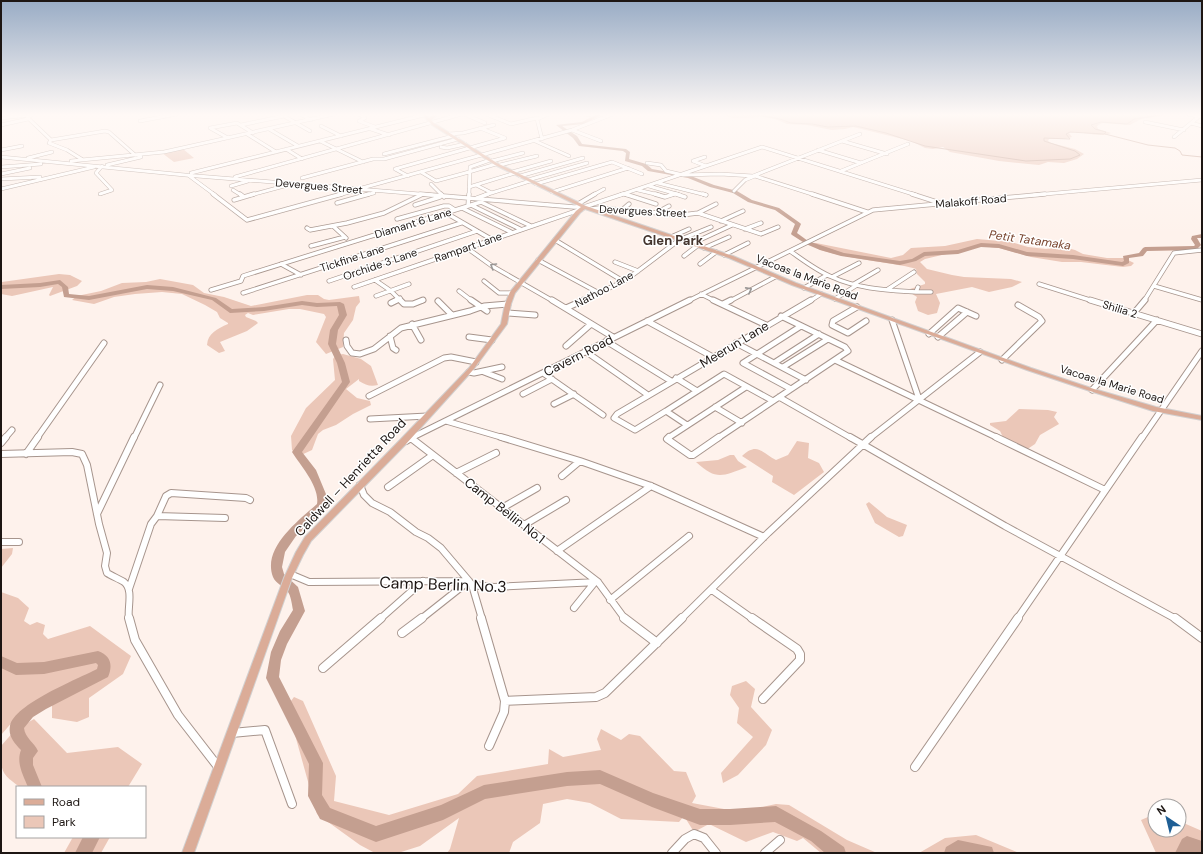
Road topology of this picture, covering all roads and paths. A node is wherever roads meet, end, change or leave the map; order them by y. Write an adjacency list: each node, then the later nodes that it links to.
1 (44, 154): 28 (street)
2 (73, 154): 30 (street)
3 (141, 154): 19 (street); 21 (street)
4 (156, 154): 21 (street)
5 (269, 154): 49 (street)
6 (294, 154): 29 (street)
7 (320, 154): 29 (street)
8 (347, 154): 33 (street)
9 (403, 154): 33 (street)
10 (450, 154): 52 (street)
11 (487, 154): 20 (street)
12 (520, 154): 34 (street)
13 (564, 154): 23 (street)
14 (742, 154): 39 (street)
15 (784, 154): 27 (street)
16 (808, 154): 27 (street)
17 (829, 154): 37 (street)
18 (887, 154): 37 (street)
19 (135, 155): 30 (street)
20 (483, 155): 34 (main road, Vacoas la Marie Road); 44 (street)
21 (146, 156): 38 (street)
22 (537, 156): 34 (street)
23 (569, 156)
24 (1, 157): 28 (street)
25 (705, 157): 39 (street)
26 (583, 158): 53 (street)
27 (798, 158): 43 (street); 54 (street)
28 (22, 159): 32 (street)
29 (302, 159): 55 (street)
30 (83, 160): 32 (street)
31 (551, 161): 46 (street)
32 (54, 162): 38 (street, Devergues Street); 40 (street); 47 (street)
33 (363, 162): 56 (street)
34 (495, 162): 45 (street); 45 (street); 46 (main road, Vacoas la Marie Road)
35 (647, 162): 50 (street)
36 (587, 163): 60 (street)
37 (861, 164): 43 (street)
38 (101, 166): 49 (street, Devergues Street); 51 (street); 78 (street)
39 (706, 166): 50 (street)
40 (1, 167)
41 (628, 168): 48 (street); 64 (street); 76 (street)
42 (570, 171): 60 (street)
43 (841, 171): 95 (street)
44 (421, 172): 45 (street); 52 (street)
45 (469, 172): 68 (street, Diamant 6 Lane)
46 (513, 172): 53 (main road, Vacoas la Marie Road); 65 (street)
47 (1, 174)
48 (642, 174)
49 (186, 175): 55 (street, Devergues Street); 72 (street)
50 (683, 175): 54 (street); 61 (street)
51 (56, 176): 57 (street); 69 (street)
52 (408, 176): 72 (street)
53 (520, 176): 60 (main road, Vacoas la Marie Road)
54 (753, 176): 75 (street); 105 (street)
55 (230, 178): 58 (street, Devergues Street)
56 (302, 178)
57 (1, 179)
58 (252, 180): 62 (street, Devergues Street); 66 (street)
59 (1202, 180): 95 (street, Malakoff Road)
60 (530, 181): 64 (main road, Vacoas la Marie Road); 77 (street)
61 (657, 183): 67 (street); 82 (street)
62 (292, 184): 72 (street, Devergues Street); 83 (street)
63 (432, 184): 84 (street)
64 (536, 184): 76 (main road, Vacoas la Marie Road)
65 (476, 185): 68 (street); 77 (street)
66 (231, 186)
67 (648, 186): 73 (street); 80 (street)
68 (469, 187): 86 (street, Diamant 6 Lane)
69 (1, 189)
70 (604, 189): 98 (street)
71 (233, 190): 83 (street)
72 (358, 190): 74 (street, Devergues Street)
73 (638, 190): 79 (street); 80 (street)
74 (378, 191): 81 (street, Devergues Street); 91 (street)
75 (734, 191)
76 (552, 192): 98 (main road, Vacoas la Marie Road)
77 (492, 193): 87 (street)
78 (100, 194)
79 (624, 194): 93 (street); 98 (street)
80 (675, 194): 85 (street)
81 (421, 195): 84 (street, Devergues Street); 115 (street)
82 (706, 195)
83 (244, 197): 88 (street)
84 (444, 197): 86 (street, Devergues Street); 96 (street)
85 (685, 197)
86 (468, 198): 87 (street, Devergues Street); 97 (street, Diamant 6 Lane)
87 (474, 199): 89 (street, Devergues Street)
88 (234, 200)
89 (487, 200): 90 (street); 98 (street, Devergues Street)
90 (481, 202): 97 (street); 117 (street)
91 (337, 203)
92 (629, 204): 103 (street)
93 (656, 204)
94 (716, 204): 108 (street, Devergues Street)
95 (943, 204): 105 (street, Malakoff Road)
96 (415, 205)
97 (469, 206): 100 (street, Diamant 6 Lane); 121 (street)
98 (581, 206): 101 (main road, Vacoas la Marie Road); 117 (street, Rampart Lane); 130 (main road, Caldwell – Henrietta Road)
99 (669, 206): 107 (street)
100 (462, 208): 102 (street, Diamant 6 Lane); 125 (street)
101 (592, 209): 103 (street, Devergues Street); 127 (main road, Vacoas la Marie Road)
102 (455, 210): 106 (street, Diamant 6 Lane); 110 (street)
103 (622, 210): 107 (street, Devergues Street)
104 (743, 211): 111 (street)
105 (867, 212): 140 (street, Malakoff Road)
106 (446, 213): 112 (street); 116 (street, Diamant 6 Lane)
107 (655, 213): 108 (street, Devergues Street)
108 (698, 213): 111 (street)
109 (393, 217): 110 (street)
110 (397, 219): 116 (street)
111 (721, 221): 114 (street)
112 (461, 222): 124 (street); 153 (street, Tickfine Lane)
113 (761, 223): 123 (street)
114 (732, 225): 123 (street); 134 (street)
115 (333, 226): 120 (street); 126 (street)
116 (406, 226): 132 (street, Diamant 6 Lane)
117 (531, 226): 121 (street, Rampart Lane)
118 (711, 227): 131 (street, Nathoo Lane)
119 (778, 227): 123 (street)
120 (307, 228)
121 (520, 229): 125 (street, Rampart Lane)
122 (689, 229): 127 (street)
123 (745, 229)
124 (476, 231): 129 (street); 157 (street, Orchide 3 Lane)
125 (511, 232): 129 (street, Rampart Lane)
126 (344, 237): 132 (street); 135 (street)
127 (671, 237): 131 (main road, Vacoas la Marie Road)
128 (729, 237): 138 (street)
129 (491, 239): 137 (street, Rampart Lane)
130 (555, 240): 144 (main road, Caldwell – Henrietta Road); 159 (street)
131 (679, 240): 134 (main road, Vacoas la Marie Road); 151 (street, Nathoo Lane)
132 (350, 243): 147 (street, Diamant 6 Lane)
133 (748, 243): 142 (street)
134 (691, 244): 136 (main road, Vacoas la Marie Road)
135 (311, 246)
136 (697, 246): 138 (main road, Vacoas la Marie Road); 143 (street)
137 (467, 248): 156 (street, Rampart Lane); 160 (street, one-way to 137)
138 (704, 248): 141 (main road, Vacoas la Marie Road)
139 (1202, 250): 164 (street)
140 (790, 251): 149 (street, Malakoff Road); 154 (street)
141 (716, 252): 142 (main road, Vacoas la Marie Road); 148 (street)
142 (724, 255): 149 (main road, Vacoas la Marie Road)
143 (684, 256)
144 (538, 260): 160 (main road, Caldwell – Henrietta Road); 176 (street)
145 (614, 262): 151 (street)
146 (859, 263): 154 (street)
147 (281, 264): 153 (street); 168 (street, Diamant 6 Lane)
148 (700, 264)
149 (753, 268): 155 (main road, Vacoas la Marie Road); 177 (street, Cavern Road)
150 (878, 270): 163 (street)
151 (638, 271): 159 (street, Nathoo Lane)
152 (914, 272): 170 (street)
153 (301, 275): 174 (street, Tickfine Lane)
154 (829, 276): 163 (street); 167 (street)
155 (775, 277): 167 (main road, Vacoas la Marie Road); 187 (street, one-way to 155)
156 (375, 280): 165 (street, Rampart Lane); 169 (street)
157 (329, 281)
158 (484, 281): 175 (street)
159 (623, 281): 176 (street, Nathoo Lane)
160 (521, 282): 175 (main road, Caldwell – Henrietta Road); 191 (street)
161 (409, 284): 169 (street)
162 (1039, 284): 195 (street, Shilia 2)
163 (855, 285): 170 (street); 181 (street)
164 (1154, 286): 183 (street); 195 (street)
165 (354, 287)
166 (918, 287): 172 (street)
167 (804, 288): 178 (main road, Vacoas la Marie Road)
168 (210, 290)
169 (391, 290): 179 (street); 180 (street)
170 (888, 290): 172 (street)
171 (459, 291): 189 (street)
172 (916, 292): 173 (street)
173 (931, 292)
174 (243, 293)
175 (512, 293): 186 (main road, Caldwell – Henrietta Road)
176 (599, 293): 191 (street, Nathoo Lane)
177 (701, 294): 187 (street); 202 (street, Cavern Road)
178 (821, 294): 181 (main road, Vacoas la Marie Road); 198 (street, Meerun Lane)
179 (376, 296)
180 (400, 298): 182 (street); 185 (street)
181 (835, 299): 190 (main road, Vacoas la Marie Road)
182 (423, 300)
183 (1202, 300)
184 (438, 301): 196 (street)
185 (391, 303)
186 (508, 304): 189 (street); 194 (main road, Caldwell – Henrietta Road)
187 (723, 304): 206 (street)
188 (1018, 305): 230 (street)
189 (482, 307): 192 (street); 196 (street)
190 (857, 307): 200 (main road, Vacoas la Marie Road); 203 (street)
191 (566, 308): 205 (street)
192 (487, 311)
193 (967, 312): 199 (street); 209 (street); 214 (street)
194 (506, 313): 197 (street); 218 (main road, Caldwell – Henrietta Road)
195 (1134, 313): 201 (street, Shilia 2)
196 (452, 315): 204 (street)
197 (535, 315)
198 (781, 316): 206 (street, Meerun Lane); 207 (street)
199 (976, 316)
200 (892, 320): 209 (main road, Vacoas la Marie Road); 252 (street)
201 (1158, 320): 210 (street, Shilia 2); 245 (street)
202 (647, 321): 213 (street, Cavern Road); 228 (street)
203 (866, 321)
204 (412, 324): 211 (street); 217 (street)
205 (591, 324): 213 (street); 222 (street)
206 (766, 325): 221 (street, Meerun Lane)
207 (801, 326): 208 (street); 227 (street)
208 (819, 334): 215 (street); 232 (street)
209 (929, 334): 214 (main road, Vacoas la Marie Road)
210 (1202, 334)
211 (390, 336): 216 (street); 223 (street)
212 (469, 337): 218 (street)
213 (613, 337): 219 (street, Cavern Road)
214 (938, 337): 226 (main road, Vacoas la Marie Road)
215 (828, 339): 229 (street); 234 (street)
216 (346, 340)
217 (421, 340)
218 (492, 340): 231 (main road, Caldwell – Henrietta Road)
219 (606, 341): 225 (street, Cavern Road); 240 (street)
220 (104, 343): 272 (street)
221 (736, 343): 227 (street); 228 (street, Meerun Lane)
222 (566, 346)
223 (396, 350)
224 (1202, 350): 256 (street)
225 (585, 352): 237 (street, Cavern Road); 249 (street)
226 (980, 352): 230 (main road, Vacoas la Marie Road); 252 (street)
227 (757, 354): 232 (street); 244 (street)
228 (713, 357): 240 (street, Meerun Lane)
229 (835, 360): 241 (street); 252 (street)
230 (1002, 360): 245 (main road, Vacoas la Marie Road)
231 (476, 362): 236 (main road, Caldwell – Henrietta Road); 250 (street)
232 (774, 362): 234 (street)
233 (502, 367): 235 (street)
234 (783, 368): 241 (street)
235 (484, 371): 236 (street); 238 (street)
236 (469, 372): 259 (main road, Caldwell – Henrietta Road)
237 (543, 372): 239 (street); 262 (street, Cavern Road)
238 (502, 379)
239 (552, 379): 247 (street); 248 (street)
240 (674, 380): 246 (street); 249 (street, Meerun Lane)
241 (806, 380): 244 (street)
242 (160, 385): 285 (street)
243 (746, 387): 246 (street); 253 (street); 255 (street)
244 (792, 389): 251 (street)
245 (1092, 390): 256 (main road, Vacoas la Marie Road)
246 (697, 391): 257 (street)
247 (523, 394)
248 (574, 394): 254 (street); 258 (street)
249 (648, 395): 257 (street, Meerun Lane)
250 (369, 396)
251 (779, 397): 253 (street); 269 (street)
252 (918, 399): 269 (street); 281 (street)
253 (773, 401): 263 (street)
254 (554, 404)
255 (715, 407): 263 (street); 264 (street)
256 (1160, 410): 260 (main road, Vacoas la Marie Road); 281 (street)
257 (666, 411): 264 (street)
258 (603, 415)
259 (427, 416): 261 (street); 267 (main road, Caldwell – Henrietta Road)
260 (1202, 418)
261 (370, 419)
262 (446, 421): 266 (street, Cavern Road); 274 (street)
263 (742, 423): 264 (street)
264 (687, 425)
265 (12, 430): 268 (street)
266 (411, 438): 267 (street, Cavern Road); 273 (street, Camp Bellin No.1)
267 (404, 442): 277 (main road, Caldwell – Henrietta Road)
268 (1, 443)
269 (863, 444): 290 (street); 294 (street)
270 (496, 453): 275 (street)
271 (1, 454): 272 (street)
272 (26, 454): 285 (street)
273 (433, 455): 275 (street, Camp Bellin No.1); 279 (street)
274 (580, 461): 276 (street); 278 (street)
275 (456, 472): 284 (street, Camp Bellin No.1)
276 (562, 476)
277 (360, 485): 295 (main road, Caldwell – Henrietta Road); 298 (street)
278 (651, 486): 290 (street); 293 (street)
279 (388, 487)
280 (537, 488): 284 (street)
281 (1105, 490): 294 (street)
282 (250, 500): 286 (street)
283 (566, 500): 288 (street)
284 (502, 508): 288 (street, Camp Bellin No.1)
285 (97, 514): 299 (street)
286 (157, 516): 287 (street); 299 (street)
287 (225, 518)
288 (524, 525): 293 (street, Camp Bellin No.1)
289 (689, 536): 301 (street)
290 (764, 537): 300 (street)
291 (1, 542): 292 (street)
292 (19, 542)
293 (557, 551): 297 (street, Camp Bellin No.1)
294 (1060, 556): 304 (street); 311 (street)
295 (289, 576): 296 (street, Camp Berlin No.3); 309 (main road, Caldwell – Henrietta Road)
296 (423, 581): 298 (street, Camp Berlin No.3); 306 (street)
297 (597, 582): 298 (street, Camp Berlin No.3); 301 (street, Camp Bellin No.1); 302 (street)
298 (470, 583): 303 (street); 308 (street)
299 (129, 589): 312 (street)
300 (712, 590): 305 (street); 307 (street)
301 (610, 600): 305 (street, Camp Bellin No.1)
302 (574, 608)
303 (402, 633)
304 (1202, 638)
305 (657, 643): 308 (street)
306 (323, 668)
307 (763, 699)
308 (505, 701): 310 (street)
309 (232, 733): 312 (main road, Caldwell – Henrietta Road); 313 (street)
310 (489, 746)
311 (915, 766)
312 (219, 768): 315 (main road, Caldwell – Henrietta Road)
313 (292, 804)
314 (780, 840): 318 (street)
315 (188, 853)
316 (672, 853): 317 (street)
317 (716, 853)
318 (765, 853)

